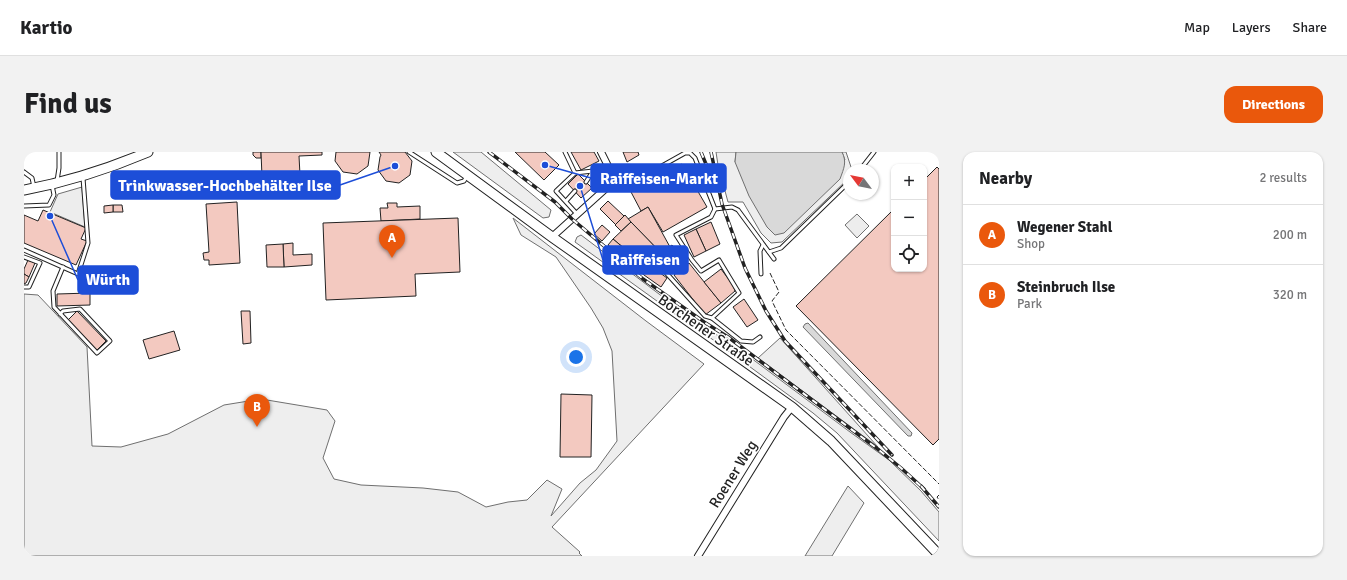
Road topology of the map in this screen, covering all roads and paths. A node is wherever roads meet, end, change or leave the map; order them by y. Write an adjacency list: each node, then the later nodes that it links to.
1 (59, 152): 17 (lane)
2 (148, 152): 13 (main road)
3 (409, 152): 14 (lane)
4 (436, 152): 14 (main road, Borchener Straße)
5 (565, 152): 12 (lane)
6 (601, 152): 8 (street)
7 (874, 152): 9 (lane)
8 (607, 164): 10 (lane); 16 (street)
9 (865, 164)
10 (593, 171): 12 (lane); 15 (lane)
11 (24, 172): 18 (lane)
12 (575, 173): 22 (lane)
13 (83, 176): 17 (main road); 33 (lane)
14 (468, 176): 26 (main road, Borchener Straße)
15 (586, 182)
16 (613, 182): 24 (lane); 25 (street)
17 (54, 184): 18 (main road); 23 (lane)
18 (34, 188): 20 (main road)
19 (843, 188): 29 (lane)
20 (24, 190)
21 (575, 191): 22 (lane)
22 (566, 201): 25 (lane)
23 (24, 206)
24 (715, 209): 27 (lane); 37 (lane)
25 (577, 214): 26 (street)
26 (552, 237): 39 (main road, Borchener Straße)
27 (763, 244): 29 (lane); 34 (lane)
28 (24, 250): 33 (lane)
29 (769, 252): 31 (lane)
30 (24, 257): 35 (lane)
31 (774, 259)
32 (660, 266): 37 (lane)
33 (63, 267): 36 (lane)
34 (761, 274)
35 (24, 287)
36 (60, 314): 36 (lane)
37 (712, 318): 38 (lane)
38 (760, 337)
39 (792, 407): 40 (main road, Borchener Straße); 41 (street, Roener Weg)
40 (939, 555)
41 (698, 556)

